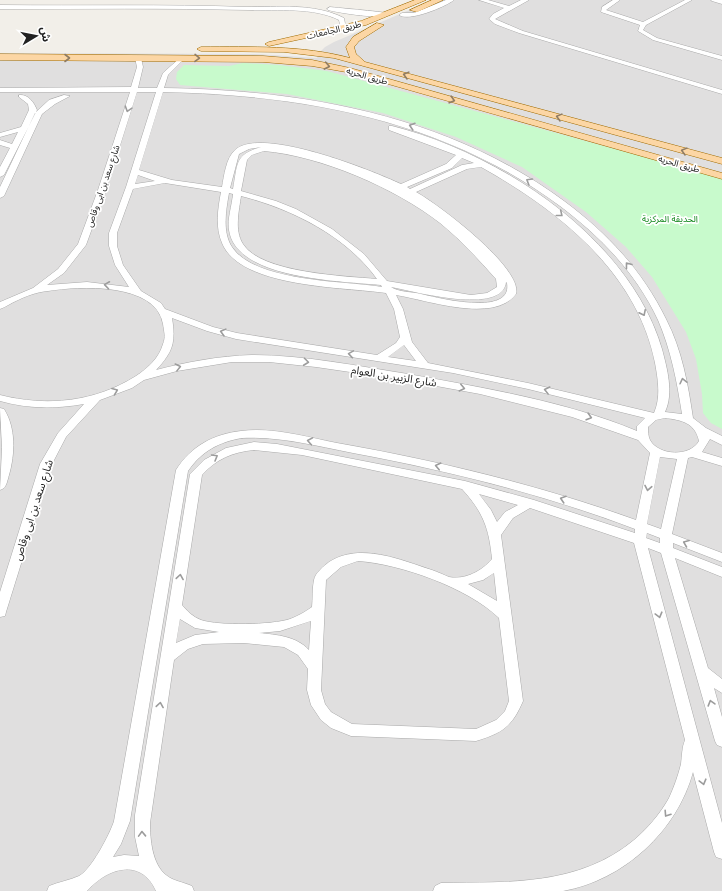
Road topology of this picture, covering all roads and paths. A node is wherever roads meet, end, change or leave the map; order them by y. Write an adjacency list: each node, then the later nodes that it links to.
1 (188, 0): 12 (street)
2 (422, 0): 14 (main road, طريق الجامعات)
3 (439, 0): 15 (main road, طريق الجامعات)
4 (451, 0): 15 (street)
5 (482, 0): 13 (street)
6 (526, 0): 13 (street)
7 (617, 0): 16 (street)
8 (689, 0): 16 (street)
9 (714, 0): 10 (street)
10 (722, 2)
11 (0, 7): 12 (street)
12 (289, 8): 14 (street); 17 (street)
13 (508, 8): 28 (street)
14 (391, 13): 15 (main road); 17 (main road, طريق الجامعات)
15 (402, 15): 24 (main road, طريق الجامعات)
16 (644, 24): 23 (street)
17 (343, 28): 18 (main road, طريق الجامعات)
18 (242, 48): 20 (main road, طريق الحريه); 24 (main road, طريق الحريه)
19 (0, 49): 20 (main road, طريق الحريه)
20 (186, 52): 22 (main road, طريق الحريه); 27 (street); 33 (main road, طريق الحريه, one-way to 33)
21 (0, 57): 22 (main road, طريق الحريه, one-way to 22)
22 (138, 58): 26 (street, شارع سعد بن ابى وقاص)
23 (722, 58)
24 (362, 63): 32 (main road, طريق الحريه, one-way to 24)
25 (0, 90): 26 (street)
26 (133, 92): 27 (street); 31 (street); 56 (street, شارع سعد بن ابى وقاص, one-way to 56)
27 (158, 92): 38 (street); 44 (street); 68 (street, one-way to 27)
28 (722, 92)
29 (0, 96): 30 (street)
30 (21, 96): 31 (street); 34 (street)
31 (66, 96): 42 (street)
32 (505, 102): 33 (main road); 40 (main road, طريق الحريه, one-way to 32)
33 (492, 111): 46 (main road, طريق الحريه)
34 (24, 128): 35 (street); 37 (street)
35 (0, 135)
36 (0, 142): 37 (street)
37 (14, 147): 41 (street)
38 (462, 154): 43 (street); 49 (street)
39 (314, 158): 49 (street); 50 (street); 51 (street); 54 (street)
40 (722, 161)
41 (5, 164): 42 (street); 45 (street)
42 (15, 164): 53 (street)
43 (483, 164): 52 (street); 67 (street, one-way to 67)
44 (135, 171): 47 (street); 48 (street)
45 (0, 175)
46 (722, 176)
47 (165, 181): 48 (street); 50 (street)
48 (130, 187): 57 (street)
49 (402, 187): 52 (street)
50 (226, 190): 51 (street); 55 (street)
51 (237, 192): 55 (street); 55 (street)
52 (410, 192): 54 (street)
53 (0, 196)
54 (463, 234): 55 (street)
55 (387, 287): 60 (street)
56 (30, 292): 57 (street, one-way to 56); 58 (street)
57 (137, 292): 59 (street)
58 (0, 306)
59 (163, 311): 61 (street, شارع الزبير بن العوام, one-way to 59); 63 (street)
60 (405, 338): 61 (street); 62 (street)
61 (379, 358): 62 (street, شارع الزبير بن العوام)
62 (424, 364): 67 (street, شارع الزبير بن العوام, one-way to 62)
63 (140, 378): 65 (street, one-way to 63); 70 (street, شارع الزبير بن العوام, one-way to 70)
64 (0, 398): 65 (street)
65 (96, 398): 91 (street, شارع سعد بن ابى وقاص)
66 (0, 411): 76 (street)
67 (655, 417): 68 (street); 70 (street)
68 (688, 420): 69 (street)
69 (703, 431): 71 (street); 73 (street)
70 (643, 438): 72 (street)
71 (722, 441)
72 (656, 450): 73 (street); 78 (street, one-way to 78)
73 (689, 455): 74 (street); 80 (street)
74 (722, 462)
75 (466, 485): 77 (street); 79 (street); 82 (street, one-way to 75)
76 (0, 486)
77 (530, 503): 79 (street); 83 (street)
78 (641, 526): 80 (street); 81 (street, one-way to 81); 83 (street)
79 (495, 534): 86 (street)
80 (666, 535): 84 (street); 85 (street, one-way to 80)
81 (170, 538): 82 (street); 102 (street)
82 (186, 538): 89 (street, one-way to 82)
83 (640, 542): 84 (street); 98 (street, one-way to 98)
84 (667, 550): 87 (street); 96 (street)
85 (722, 558)
86 (498, 560): 88 (street); 92 (street)
87 (722, 572)
88 (448, 581): 90 (street); 92 (street)
89 (176, 606): 93 (street); 94 (street)
90 (318, 610): 93 (street); 95 (street)
91 (0, 612)
92 (505, 616): 95 (street)
93 (243, 633): 94 (street); 95 (street)
94 (167, 658): 101 (street, one-way to 94)
95 (315, 668)
96 (702, 671): 97 (street); 99 (street, one-way to 96)
97 (722, 687)
98 (692, 738): 100 (street, one-way to 100); 105 (street, one-way to 105)
99 (722, 741)
100 (722, 852)
101 (159, 881): 102 (street); 104 (street)
102 (84, 882): 103 (street)
103 (55, 891)
104 (186, 891)
105 (441, 891)

